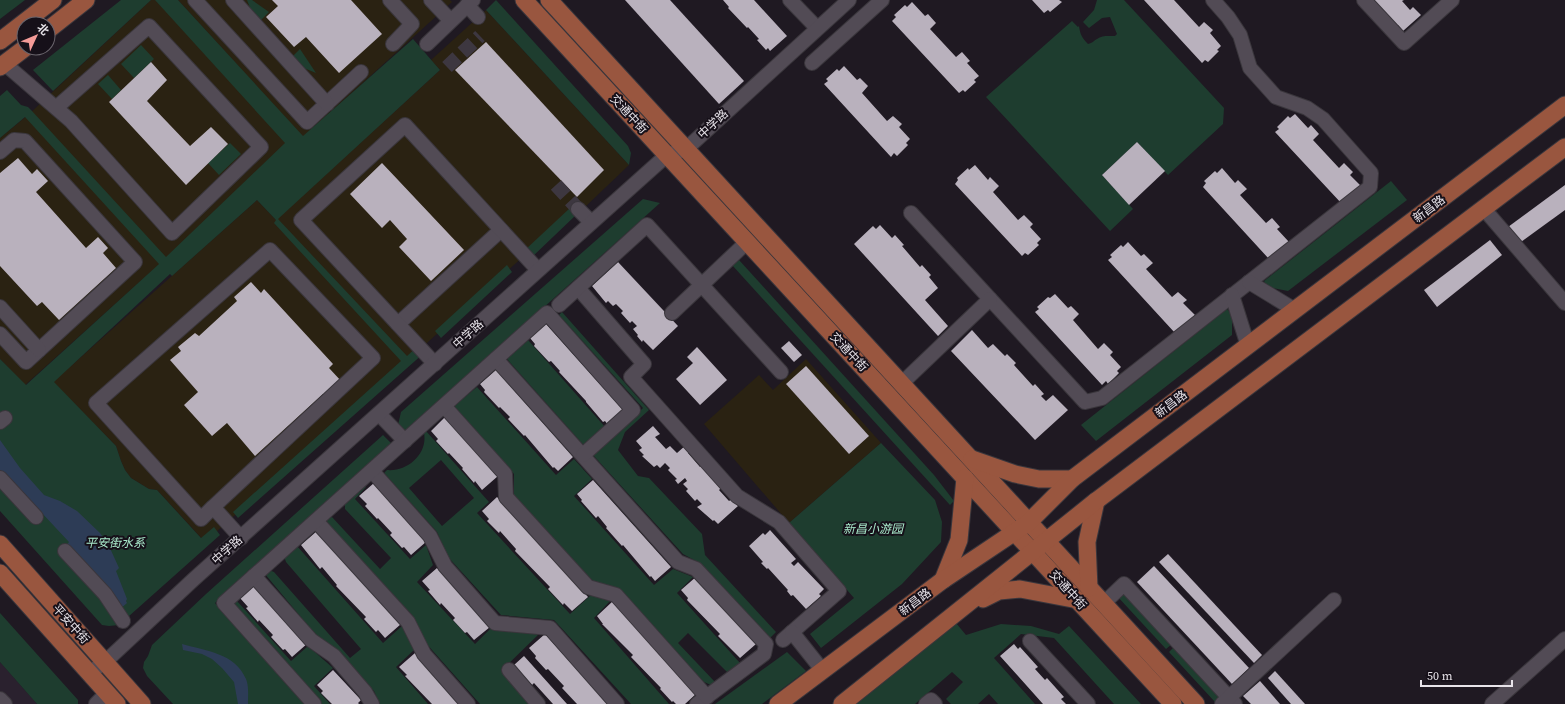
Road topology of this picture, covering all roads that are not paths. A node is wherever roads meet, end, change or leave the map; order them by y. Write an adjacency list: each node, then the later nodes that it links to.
1 (52, 0): 20 (main road)
2 (86, 0): 18 (main road)
3 (195, 0): 27 (street)
4 (233, 0): 27 (street)
5 (390, 0): 21 (street)
6 (431, 0): 17 (street)
7 (524, 0): 33 (main road, 交通中街)
8 (549, 0): 31 (main road, 交通中街)
9 (790, 0): 19 (street)
10 (849, 0): 19 (street, 中学路)
11 (882, 0): 24 (street)
12 (1213, 0): 41 (street)
13 (1364, 0): 14 (street)
14 (1452, 0)
15 (470, 2): 16 (street); 17 (street)
16 (478, 17)
17 (450, 20): 22 (street)
18 (56, 24)
19 (817, 28): 31 (street, 中学路)
20 (0, 41)
21 (392, 44)
22 (427, 44)
23 (16, 55): 25 (main road)
24 (812, 63)
25 (2, 66): 29 (street)
26 (361, 72): 27 (street)
27 (327, 104)
28 (1565, 106): 49 (main road, 新昌路)
29 (57, 108): 29 (street)
30 (1565, 146): 35 (main road)
31 (686, 149): 33 (street, 中学路); 58 (main road, 交通中街)
32 (0, 152): 54 (street)
33 (667, 155): 37 (street, 中学路); 39 (main road, 交通中街)
34 (578, 209): 37 (street)
35 (1484, 209): 46 (street); 68 (main road)
36 (911, 213): 45 (street)
37 (591, 222): 40 (street, 中学路)
38 (501, 230): 40 (street); 51 (street); 51 (street)
39 (747, 242): 42 (street); 66 (main road, 交通中街)
40 (538, 270): 56 (street, 中学路)
41 (1249, 282): 44 (street); 49 (street)
42 (701, 285): 43 (street); 50 (street); 57 (street)
43 (578, 288): 47 (street); 89 (street)
44 (1232, 295): 45 (street); 53 (street)
45 (990, 299): 58 (street)
46 (1565, 303)
47 (559, 305)
48 (0, 307): 54 (street)
49 (1295, 310): 53 (main road, 新昌路)
50 (672, 313)
51 (398, 324): 56 (street)
52 (0, 334): 54 (street)
53 (1248, 346): 67 (main road, 新昌路)
54 (39, 350)
55 (496, 359): 59 (street); 62 (street); 62 (street)
56 (435, 364): 60 (street, 中学路)
57 (781, 372)
58 (901, 384): 63 (main road, 交通中街)
59 (444, 406): 61 (street); 93 (street)
60 (379, 414): 61 (street); 73 (street, 中学路)
61 (405, 441): 64 (street)
62 (583, 455): 93 (street)
63 (969, 458): 67 (main road); 72 (main road, 交通中街)
64 (372, 471): 71 (street); 101 (street)
65 (0, 478): 70 (street)
66 (965, 478): 72 (main road, 交通中街); 79 (main road)
67 (1072, 479): 72 (main road, 新昌路)
68 (1096, 501): 75 (main road); 80 (main road)
69 (213, 507): 69 (street); 73 (street)
70 (36, 517)
71 (316, 521): 78 (street); 99 (street)
72 (1022, 527): 75 (main road, 交通中街); 79 (main road, 新昌路)
73 (241, 538): 87 (street, 中学路)
74 (0, 544): 87 (main road, 平安中街)
75 (1040, 547): 80 (main road, 交通中街); 83 (main road)
76 (65, 551): 84 (street)
77 (0, 573): 90 (main road, 平安中街)
78 (254, 576): 97 (street); 98 (street)
79 (943, 580): 89 (main road, 新昌路)
80 (1083, 594): 82 (main road, 交通中街); 83 (main road); 107 (main road, 交通中街)
81 (1334, 600): 94 (street)
82 (1103, 604): 94 (street); 108 (main road, 交通中街)
83 (962, 609): 103 (main road)
84 (123, 621)
85 (1565, 639): 109 (street)
86 (1030, 641): 106 (street)
87 (105, 662): 90 (street, 中学路); 96 (main road, 平安中街)
88 (509, 670): 100 (street)
89 (823, 671): 102 (main road, 新昌路)
90 (89, 673): 92 (main road, 平安中街)
91 (0, 699): 95 (street)
92 (107, 700)
93 (702, 700)
94 (1228, 702)
95 (5, 704)
96 (142, 704)
97 (314, 704)
98 (372, 704)
99 (468, 704)
100 (538, 704)
101 (617, 704)
102 (778, 704)
103 (842, 704)
104 (926, 704): 105 (street)
105 (935, 704)
106 (1088, 704)
107 (1173, 704)
108 (1196, 704)
109 (1492, 704)

